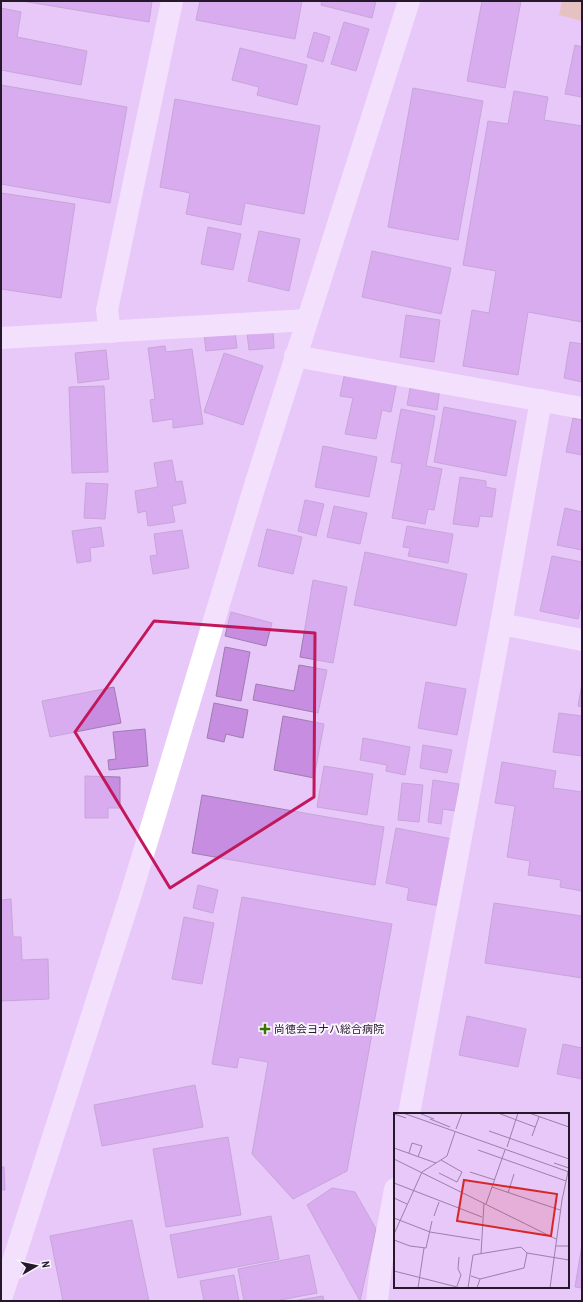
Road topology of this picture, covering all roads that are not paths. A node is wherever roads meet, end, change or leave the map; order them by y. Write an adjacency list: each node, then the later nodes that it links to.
1 (172, 1): 4 (street)
2 (409, 1): 3 (street)
3 (307, 320): 4 (street); 6 (street)
4 (110, 332): 5 (street)
5 (1, 338)
6 (295, 356): 7 (street); 13 (street)
7 (541, 400): 8 (street); 9 (street)
8 (582, 408)
9 (501, 624): 10 (street); 11 (street)
10 (582, 640)
11 (409, 1113)
12 (394, 1194): 14 (street)
13 (1, 1299)
14 (378, 1301)

